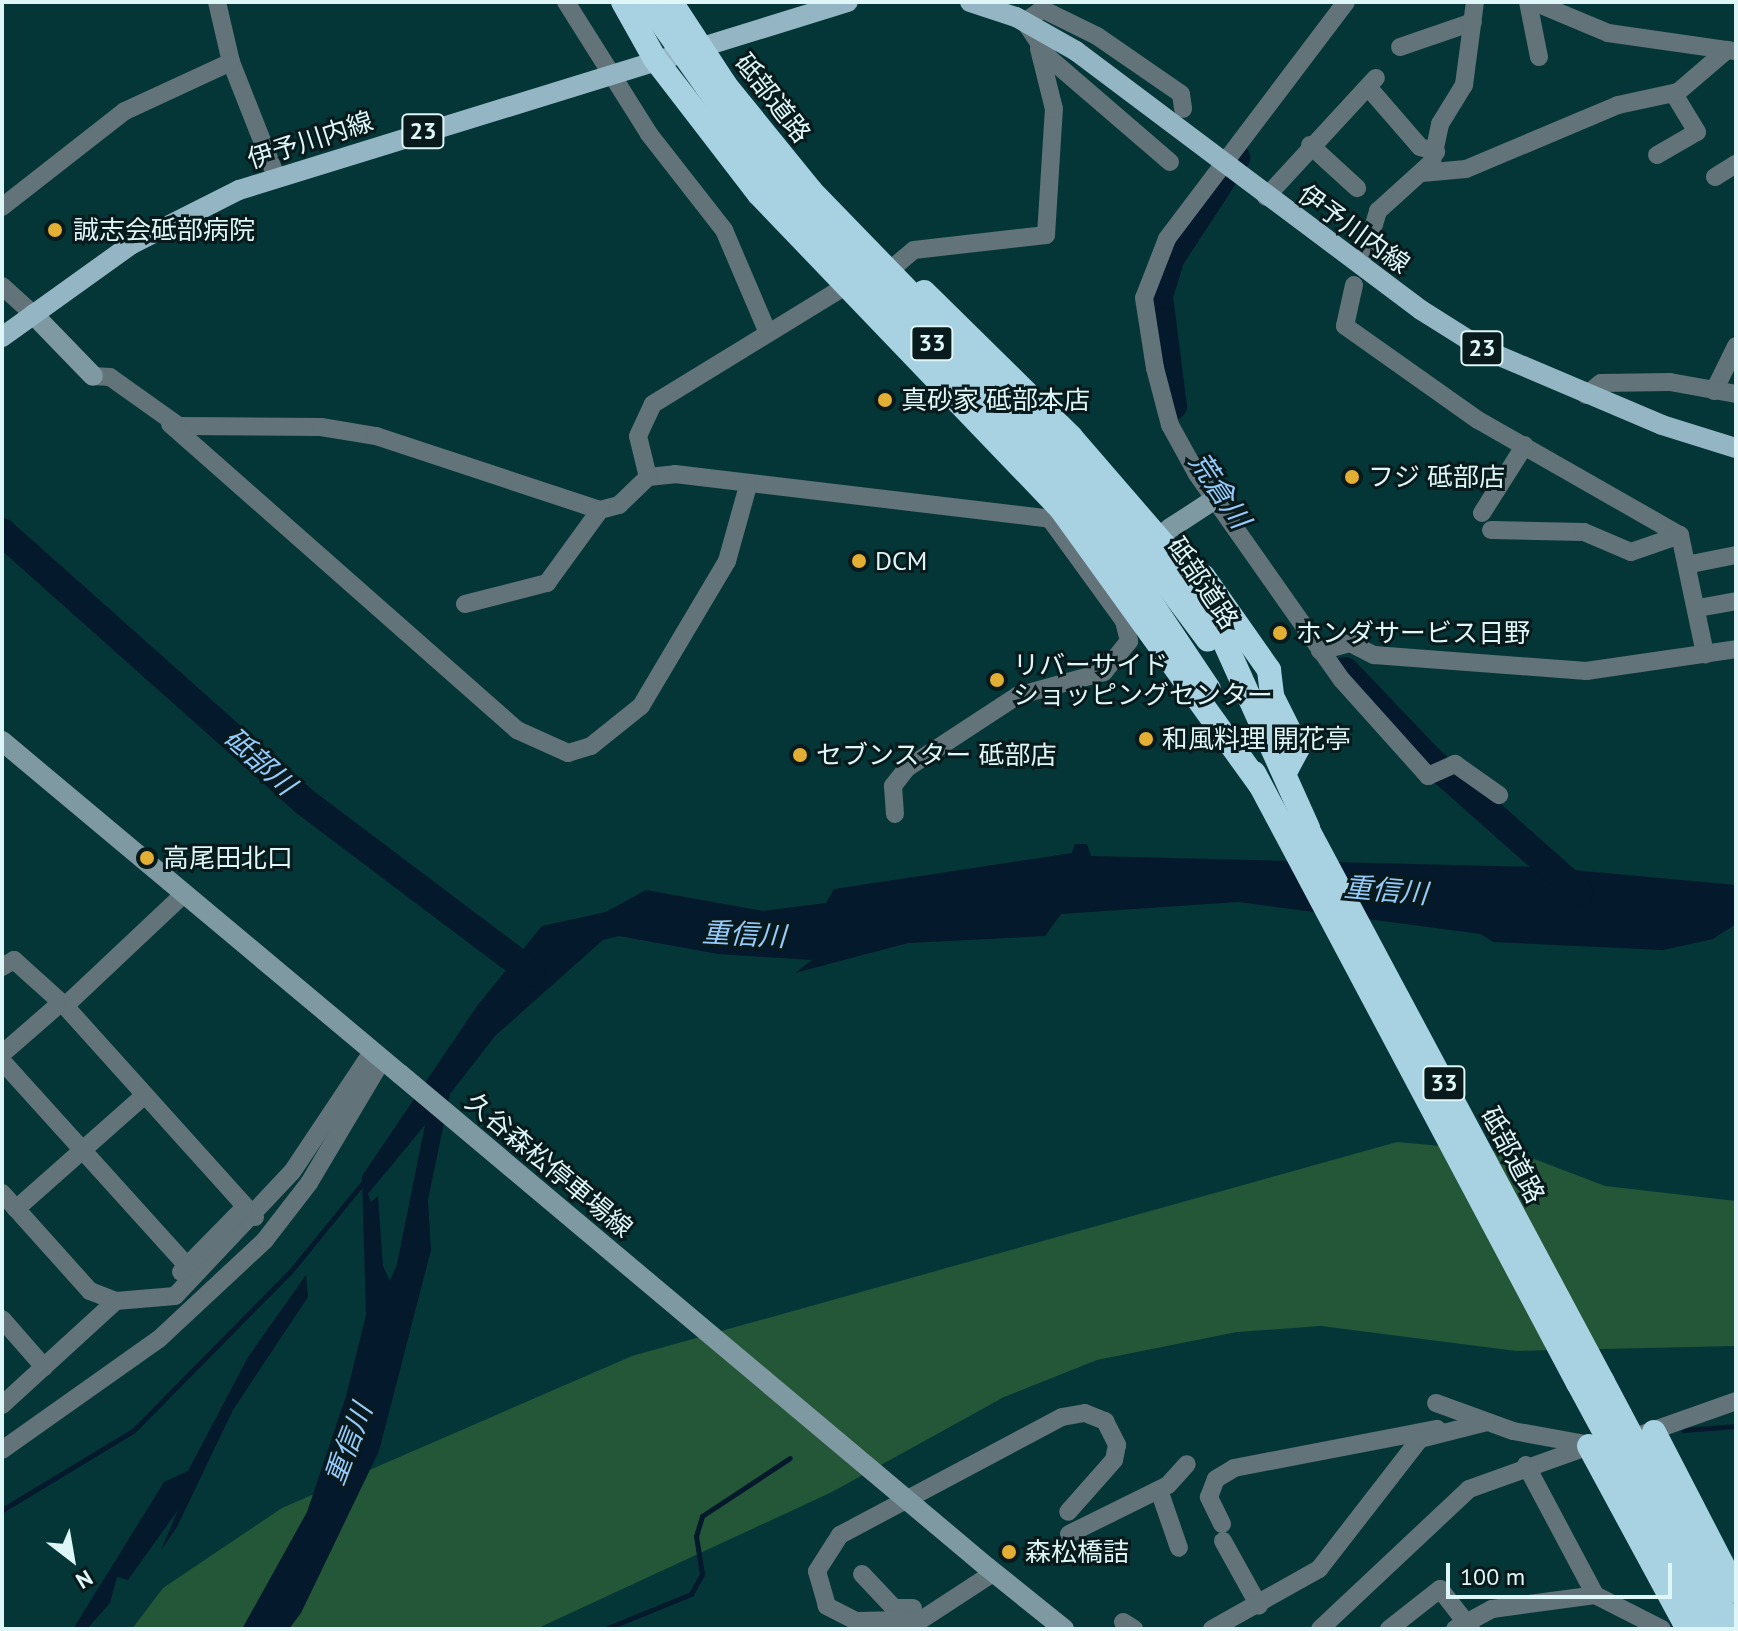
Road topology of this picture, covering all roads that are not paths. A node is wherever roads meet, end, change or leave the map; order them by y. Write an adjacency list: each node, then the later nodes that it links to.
1 (217, 2): 21 (street)
2 (566, 2): 22 (street)
3 (623, 2): 20 (highway, 33)
4 (647, 2): 70 (highway, 砥部道路 / 33, bridge)
5 (671, 2): 65 (highway, 砥部道路 / 33, bridge)
6 (682, 2): 15 (highway, 33)
7 (848, 2): 15 (main road, 伊予川内線 / 23)
8 (970, 2): 13 (main road, 伊予川内線 / 23)
9 (999, 2): 13 (street)
10 (1346, 2): 29 (street)
11 (1475, 2): 14 (street)
12 (1531, 2): 18 (street); 19 (street)
13 (1020, 19): 16 (street); 24 (street); 29 (main road, 伊予川内線 / 23)
14 (1473, 22): 17 (street); 26 (street)
15 (709, 43): 20 (main road, 伊予川内線 / 23); 38 (highway, 33)
16 (1039, 47): 28 (street); 38 (street)
17 (1400, 47)
18 (1732, 51): 23 (street)
19 (1539, 57)
20 (655, 59): 22 (main road, 伊予川内線 / 23); 39 (highway, 33)
21 (231, 62): 32 (street); 36 (street)
22 (613, 73): 32 (main road, 伊予川内線 / 23); 43 (street)
23 (1674, 94): 27 (street); 31 (street)
24 (1183, 109)
25 (1310, 145): 26 (street); 34 (street); 35 (street)
26 (1436, 152): 31 (street)
27 (1657, 155)
28 (1170, 162)
29 (1223, 163): 35 (main road, 伊予川内線 / 23); 55 (street)
30 (1736, 164): 33 (street)
31 (1422, 173): 37 (street)
32 (276, 176): 42 (main road, 伊予川内線 / 23)
33 (1715, 177)
34 (1357, 188)
35 (1262, 194): 49 (main road, 伊予川内線 / 23)
36 (2, 207)
37 (1366, 252)
38 (896, 265): 59 (highway, 33)
39 (847, 285): 43 (street); 57 (highway, 33)
40 (1354, 285): 51 (street)
41 (2, 286): 42 (street)
42 (29, 317): 44 (main road, 伊予川内線 / 23); 46 (main road)
43 (768, 333): 53 (street)
44 (2, 337)
45 (1736, 346): 47 (street)
46 (93, 376): 50 (street)
47 (1714, 391): 48 (street); 49 (street)
48 (1736, 394)
49 (1586, 395): 52 (main road, 伊予川内線 / 23)
50 (168, 422): 54 (street); 56 (street)
51 (1525, 445): 58 (street); 58 (street)
52 (1736, 448)
53 (648, 477): 54 (street); 56 (street)
54 (748, 486): 57 (street)
55 (1215, 499): 59 (main road); 66 (street)
56 (600, 510): 63 (street)
57 (1060, 510): 70 (highway, 33); 72 (street)
58 (1680, 535): 61 (street)
59 (1171, 543): 65 (highway, 33)
60 (1736, 555): 61 (street)
61 (1691, 564): 64 (street)
62 (1736, 601): 64 (street)
63 (465, 604)
64 (1698, 608): 68 (street)
65 (1221, 631): 70 (highway, 砥部道路 / 33); 70 (highway, 33)
66 (1325, 648): 68 (street); 71 (street)
67 (1736, 649): 68 (street)
68 (1705, 654)
69 (2, 741): 73 (main road, 久谷森松停車場線)
70 (1280, 782): 118 (highway, 砥部道路 / 33, bridge); 119 (highway, 砥部道路 / 33, bridge)
71 (1499, 795)
72 (895, 814)
73 (184, 894): 75 (street); 77 (main road, 久谷森松停車場線)
74 (2, 967): 75 (street)
75 (61, 1006): 76 (street); 79 (street)
76 (2, 1054)
77 (377, 1056): 82 (street); 96 (street); 104 (main road, 久谷森松停車場線, bridge)
78 (2, 1061): 80 (street)
79 (145, 1095): 80 (street); 82 (street)
80 (83, 1150): 81 (street); 83 (street)
81 (6, 1200): 85 (street)
82 (249, 1213): 83 (street); 84 (street)
83 (187, 1266): 84 (street)
84 (156, 1297): 85 (street)
85 (116, 1301): 87 (street)
86 (2, 1319): 87 (street)
87 (44, 1367): 90 (street)
88 (1736, 1401): 94 (street)
89 (1436, 1403): 91 (street)
90 (2, 1405)
91 (1487, 1422): 92 (street); 93 (street)
92 (1437, 1429): 108 (street); 108 (street)
93 (1513, 1431): 95 (street); 98 (street)
94 (1654, 1432): 95 (street); 103 (highway)
95 (1589, 1446): 98 (street); 111 (highway)
96 (2, 1450)
97 (1187, 1464): 99 (street)
98 (1522, 1466): 107 (street); 116 (street)
99 (1159, 1490): 101 (street); 102 (street)
100 (1068, 1512): 110 (street)
101 (1069, 1534)
102 (1179, 1548)
103 (1730, 1560): 106 (highway); 111 (street)
104 (990, 1570): 109 (street); 114 (main road, 久谷森松停車場線)
105 (862, 1574): 109 (street)
106 (1736, 1591)
107 (1595, 1595): 111 (street); 112 (street)
108 (1259, 1606): 115 (street)
109 (944, 1607): 110 (street)
110 (911, 1623): 113 (street)
111 (1673, 1625)
112 (1465, 1627): 117 (street)
113 (884, 1629)
114 (1064, 1629)
115 (1212, 1629)
116 (1320, 1629)
117 (1389, 1629)
118 (1711, 1629)
119 (1734, 1629)

